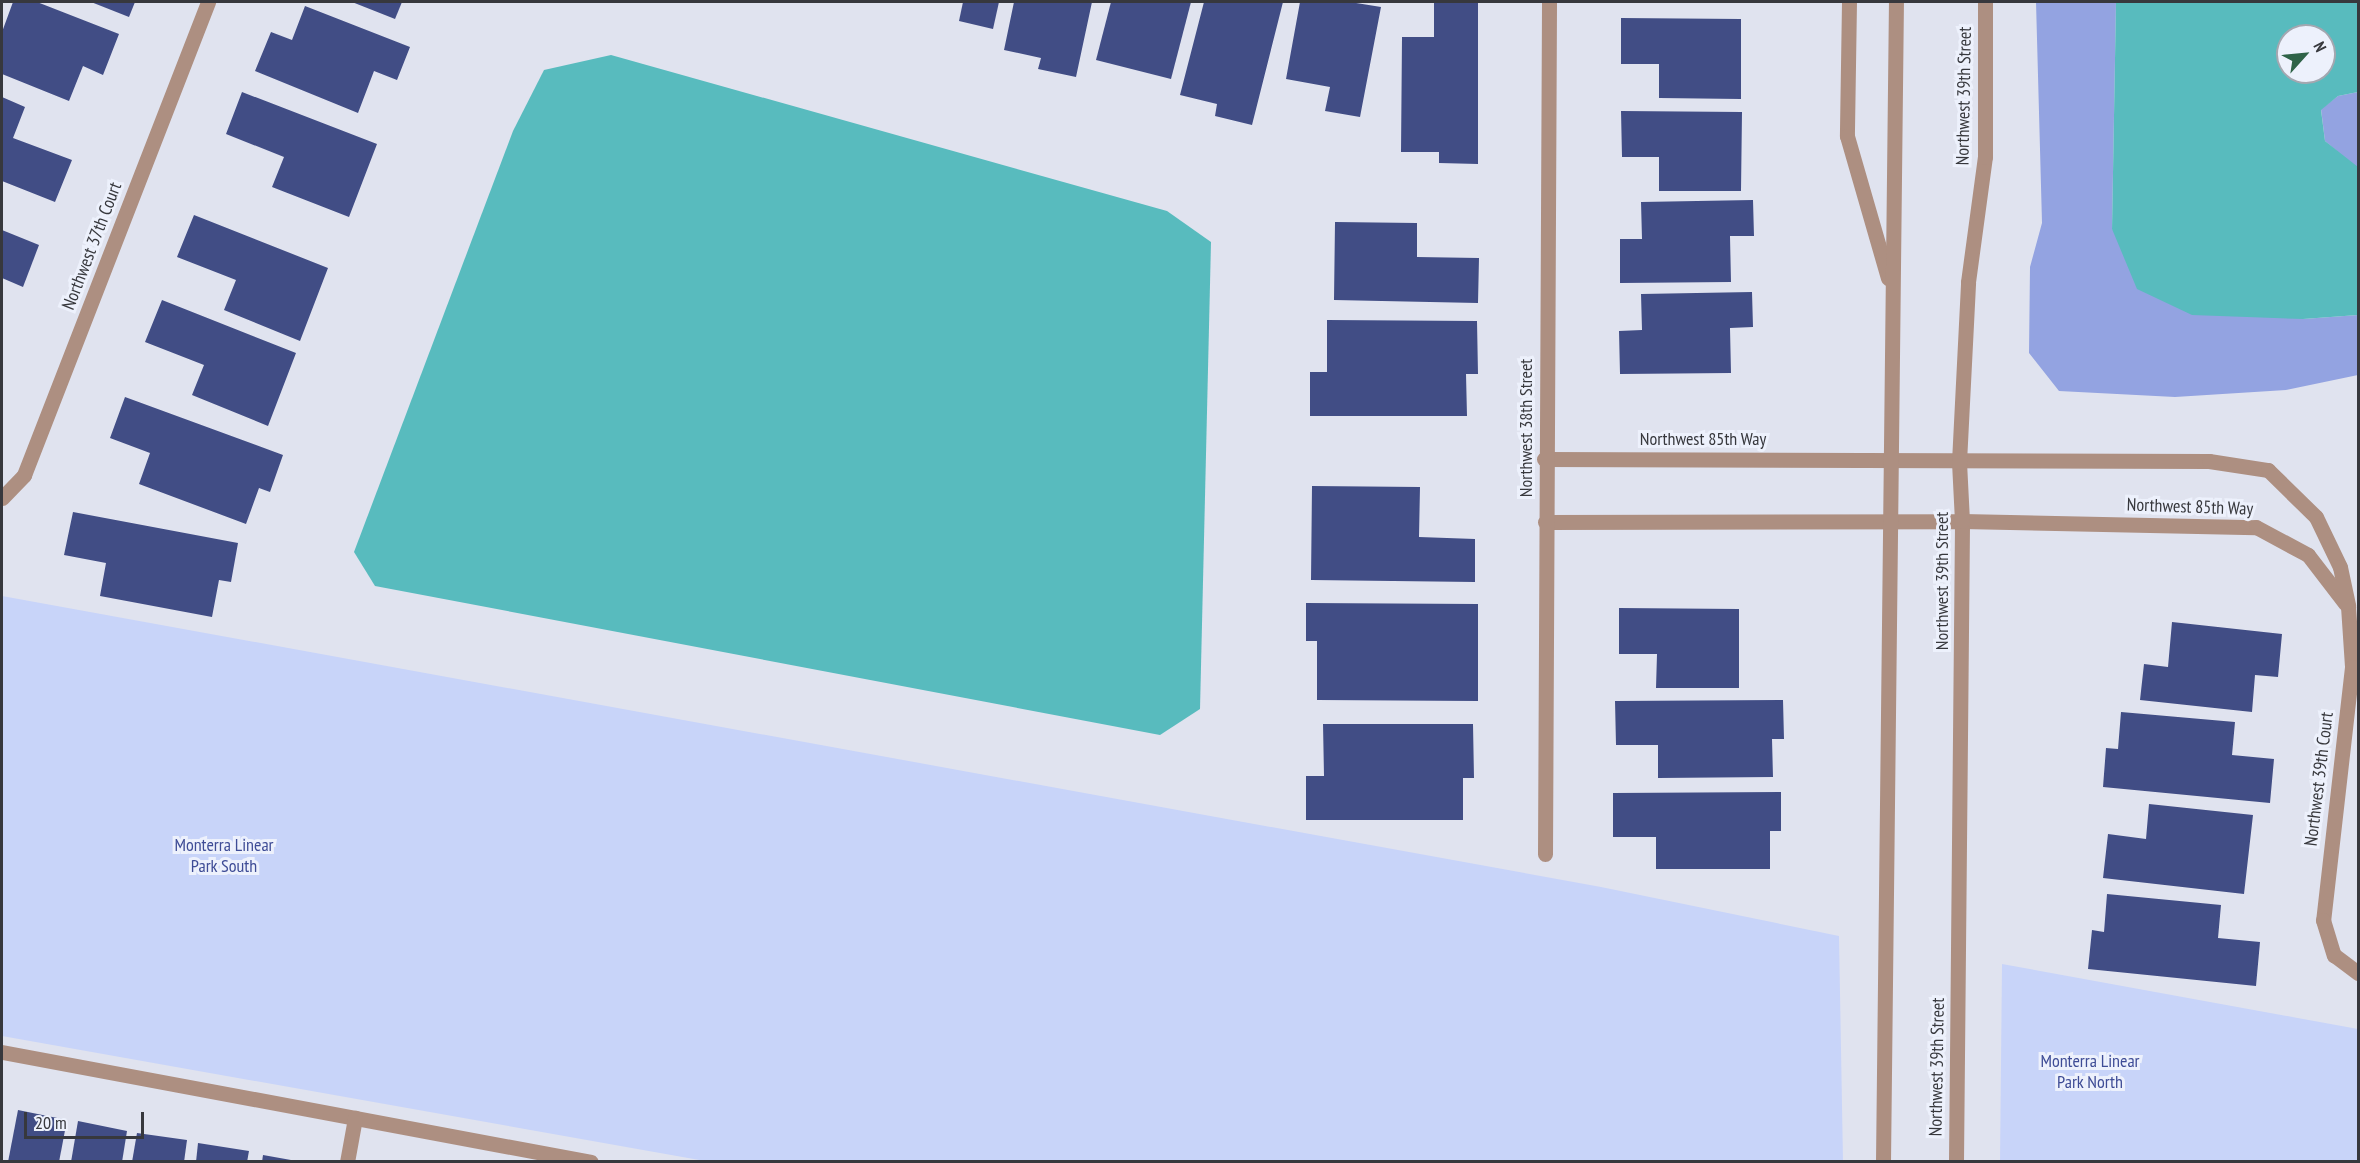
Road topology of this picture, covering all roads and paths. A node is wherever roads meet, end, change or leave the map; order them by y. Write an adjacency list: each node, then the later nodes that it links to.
1 (207, 2): 10 (street, Northwest 37th Court)
2 (1549, 2): 7 (street, Northwest 38th Street)
3 (1849, 2): 6 (street)
4 (1896, 2): 6 (street)
5 (1985, 2): 9 (street, Northwest 39th Street)
6 (1893, 295): 8 (street)
7 (1544, 459): 8 (street, Northwest 85th Way); 12 (street, Northwest 38th Street)
8 (1893, 459): 9 (street, Northwest 85th Way); 13 (street)
9 (1959, 462): 11 (street, Northwest 39th Street); 14 (street, Northwest 85th Way)
10 (2, 498)
11 (1962, 521): 13 (street, Northwest 85th Way); 14 (street, Northwest 85th Way); 23 (street, Northwest 39th Street)
12 (1545, 522): 13 (street, Northwest 85th Way); 16 (street, Northwest 38th Street)
13 (1892, 522): 22 (street)
14 (2348, 606): 15 (street, Northwest 39th Court)
15 (2355, 667): 17 (street, Northwest 39th Court)
16 (1545, 854)
17 (2358, 973)
18 (2, 1052): 19 (street)
19 (355, 1118): 20 (street); 21 (street)
20 (347, 1161)
21 (591, 1161)
22 (1882, 1161)
23 (1956, 1161)

